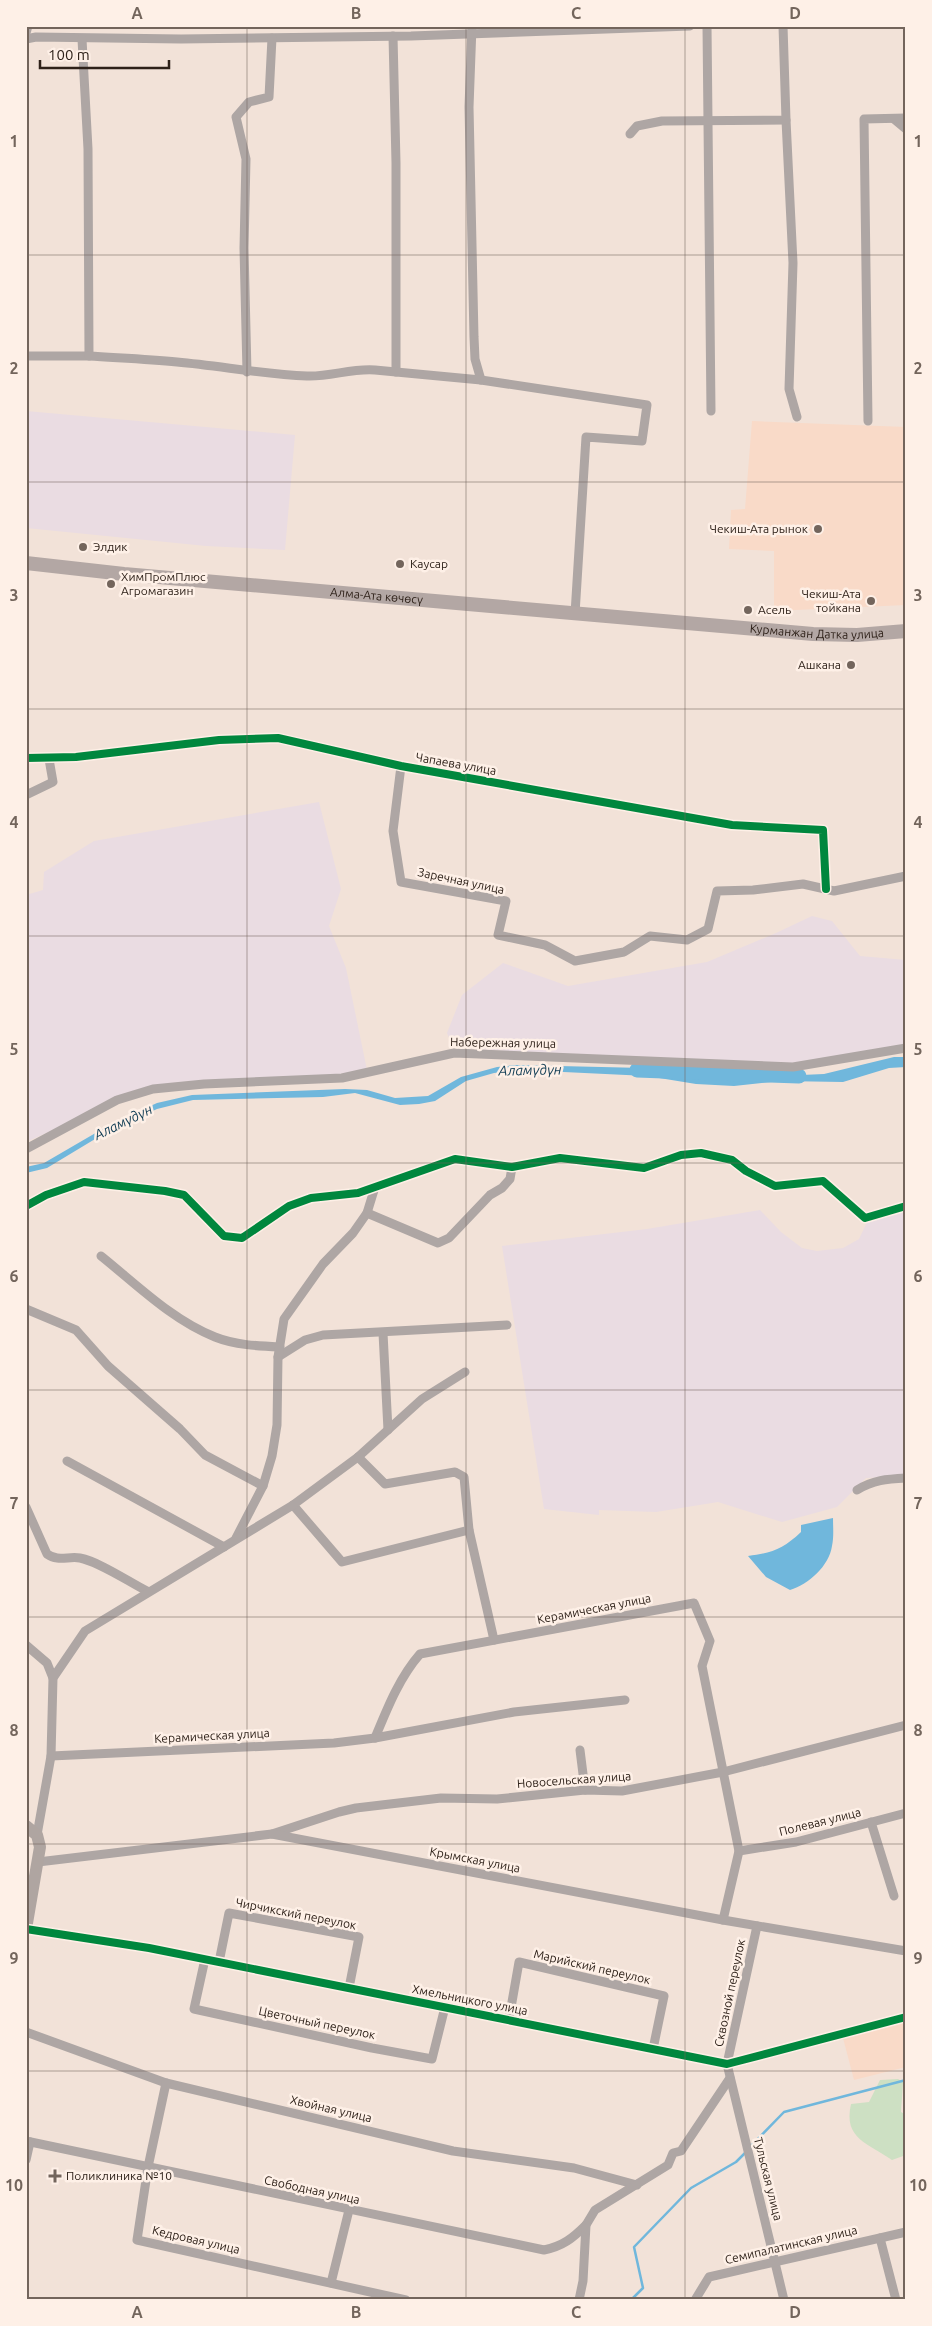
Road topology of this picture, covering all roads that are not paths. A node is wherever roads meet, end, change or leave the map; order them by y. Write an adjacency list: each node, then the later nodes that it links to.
1 (28, 26): 6 (street)
2 (690, 26): 5 (street)
3 (707, 26): 14 (street)
4 (783, 26): 13 (street)
5 (473, 30): 7 (street); 21 (street)
6 (26, 33)
7 (393, 36): 8 (street); 20 (street)
8 (272, 38): 10 (street); 19 (street)
9 (26, 39): 10 (street)
10 (82, 39): 18 (street)
11 (906, 118): 12 (street)
12 (894, 119): 15 (street); 24 (street)
13 (786, 120): 14 (street); 23 (street)
14 (708, 121): 16 (street); 22 (street)
15 (906, 129)
16 (630, 134)
17 (26, 356): 18 (street)
18 (90, 356): 19 (street)
19 (247, 372): 20 (street)
20 (396, 372): 21 (street)
21 (481, 380): 26 (street)
22 (711, 411)
23 (797, 417)
24 (868, 421)
25 (26, 563): 26 (main road, Алма-Ата көчөсү)
26 (575, 614): 27 (main road, Алма-Ата көчөсү)
27 (728, 627): 28 (main road, Курманжан Датка улица)
28 (906, 631)
29 (26, 758): 30 (street, Чапаева улица)
30 (49, 759): 31 (street, Чапаева улица); 32 (street)
31 (401, 766): 34 (street, Чапаева улица); 34 (street, Заречная улица)
32 (26, 795)
33 (906, 876): 34 (street, Заречная улица)
34 (826, 889)
35 (906, 1048): 36 (street, Набережная улица)
36 (26, 1149)
37 (512, 1167): 38 (street); 40 (street); 41 (street)
38 (375, 1187): 39 (street); 41 (street)
39 (26, 1206)
40 (906, 1206)
41 (367, 1213): 46 (street)
42 (101, 1256): 46 (street)
43 (26, 1309): 53 (street)
44 (507, 1325): 45 (street)
45 (383, 1333): 47 (street); 49 (street)
46 (280, 1348): 47 (street)
47 (278, 1357): 53 (street)
48 (465, 1372): 49 (street)
49 (388, 1430): 50 (street)
50 (358, 1457): 55 (street); 57 (street)
51 (67, 1461): 59 (street)
52 (906, 1478): 54 (street)
53 (263, 1486): 58 (street)
54 (857, 1490)
55 (292, 1505): 57 (street); 58 (street)
56 (26, 1508): 60 (street)
57 (469, 1530): 61 (street)
58 (236, 1538): 59 (street)
59 (224, 1547): 60 (street)
60 (148, 1591): 63 (street)
61 (494, 1640): 66 (street, Керамическая улица); 69 (street, Керамическая улица)
62 (26, 1645): 63 (street)
63 (53, 1678): 68 (street)
64 (625, 1700): 66 (street, Керамическая улица)
65 (906, 1725): 69 (street, Новосельская улица)
66 (375, 1738): 68 (street, Керамическая улица)
67 (580, 1750): 70 (street)
68 (51, 1756): 75 (street)
69 (723, 1772): 70 (street, Новосельская улица); 76 (street)
70 (585, 1790): 74 (street, Новосельская улица)
71 (906, 1813): 72 (street, Полевая улица)
72 (871, 1822): 76 (street, Полевая улица); 78 (street)
73 (26, 1826): 75 (main road)
74 (272, 1834): 77 (street, Крымская улица); 79 (street, Крымская улица)
75 (37, 1835): 77 (main road)
76 (739, 1851): 79 (street)
77 (38, 1862): 81 (main road)
78 (894, 1896)
79 (723, 1920): 80 (street, Крымская улица)
80 (757, 1926): 82 (street, Крымская улица); 91 (street, Сквозной переулок)
81 (26, 1929): 83 (street, Хмельницкого улица)
82 (906, 1951)
83 (204, 1959): 84 (street, Хмельницкого улица); 86 (street, Цветочный переулок)
84 (220, 1962): 85 (street, Хмельницкого улица); 85 (street, Чирчикский переулок)
85 (349, 1988): 86 (street, Хмельницкого улица)
86 (445, 2007): 88 (street, Хмельницкого улица)
87 (906, 2017): 91 (street, Хмельницкого улица)
88 (509, 2019): 90 (street, Хмельницкого улица); 90 (street, Марийский переулок)
89 (26, 2032): 93 (street, Хвойная улица)
90 (653, 2049): 91 (street, Хмельницкого улица)
91 (727, 2064): 92 (street, Тульская улица)
92 (730, 2078): 97 (street, Свободная улица); 102 (street, Тульская улица)
93 (166, 2083): 96 (street, Кедровая улица); 97 (street, Хвойная улица)
94 (28, 2142): 95 (street); 96 (street, Свободная улица)
95 (26, 2160)
96 (148, 2168): 98 (street, Свободная улица); 103 (street, Кедровая улица)
97 (637, 2185): 99 (street, Свободная улица)
98 (349, 2210): 99 (street, Свободная улица); 103 (street)
99 (586, 2225): 105 (street)
100 (906, 2232): 101 (street, Семипалатинская улица)
101 (880, 2238): 102 (street, Семипалатинская улица); 108 (street)
102 (775, 2262): 106 (street, Семипалатинская улица); 107 (street, Тульская улица)
103 (331, 2283): 104 (street, Кедровая улица)
104 (406, 2300)
105 (580, 2300)
106 (695, 2300)
107 (784, 2300)
108 (896, 2300)

